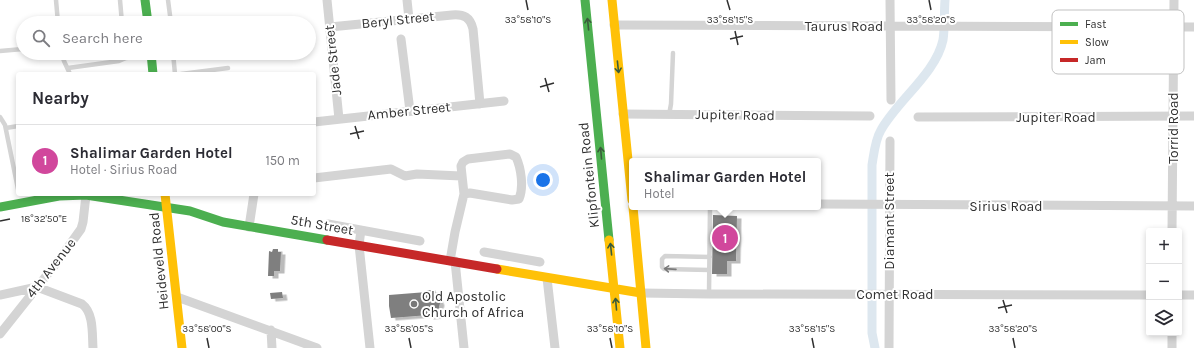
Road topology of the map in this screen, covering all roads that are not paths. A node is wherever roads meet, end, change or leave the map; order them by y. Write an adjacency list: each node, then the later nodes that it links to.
1 (56, 0): 10 (lane)
2 (120, 0): 11 (lane)
3 (146, 0): 12 (street)
4 (168, 0): 13 (lane)
5 (327, 0): 19 (street, Jade Street)
6 (407, 0): 14 (street)
7 (585, 0): 85 (street, Klipfontein Road, one-way to 7)
8 (612, 0): 15 (street)
9 (890, 0): 16 (street)
10 (57, 16)
11 (121, 16)
12 (147, 16)
13 (169, 16)
14 (409, 19): 19 (street, Beryl Street); 38 (street, Beryl Street)
15 (614, 25): 16 (street, Taurus Road); 40 (street, one-way to 40)
16 (890, 26): 17 (street, Taurus Road); 36 (street)
17 (1052, 26)
18 (1184, 26): 20 (street, Taurus Road)
19 (330, 27): 47 (street, Jade Street)
20 (1194, 27)
21 (401, 39): 39 (street)
22 (16, 50): 23 (lane)
23 (0, 51)
24 (673, 54): 41 (lane)
25 (64, 60): 29 (lane)
26 (121, 60): 29 (lane)
27 (152, 60): 32 (street)
28 (174, 60): 33 (lane)
29 (68, 68): 31 (lane)
30 (228, 68): 34 (lane)
31 (69, 72)
32 (153, 72)
33 (175, 72)
34 (197, 72)
35 (1174, 74): 43 (street, Torrid Road)
36 (891, 100)
37 (504, 101): 38 (street, Amber Street)
38 (480, 104): 39 (street, Amber Street)
39 (410, 111): 47 (street, Amber Street)
40 (623, 114): 41 (street, Jupiter Road); 52 (street)
41 (669, 115): 42 (street, Jupiter Road)
42 (870, 116)
43 (1174, 116): 44 (street, Jupiter Road); 46 (street, Jupiter Road); 64 (street, Torrid Road)
44 (1194, 116)
45 (0, 117): 50 (lane)
46 (918, 117)
47 (339, 119): 48 (street, Amber Street)
48 (316, 122)
49 (16, 126): 50 (lane)
50 (6, 128): 55 (lane)
51 (890, 141): 63 (street, Diamant Street)
52 (629, 171)
53 (461, 176): 54 (street); 56 (street); 56 (street)
54 (316, 178)
55 (16, 179)
56 (464, 194): 79 (street)
57 (59, 196): 67 (street, 5th Street)
58 (86, 196): 84 (street, 4th Avenue)
59 (103, 196): 66 (street, 5th Street)
60 (165, 196): 66 (street, Heideveld Road)
61 (254, 196): 71 (street)
62 (821, 204): 63 (street, Sirius Road)
63 (889, 206): 64 (street, Sirius Road); 88 (street, Diamant Street)
64 (1172, 206): 65 (street, Sirius Road); 72 (street, Torrid Road)
65 (1194, 206)
66 (167, 207): 71 (street, 5th Street); 93 (street, Heideveld Road)
67 (0, 208)
68 (633, 210): 86 (street)
69 (710, 210): 78 (lane)
70 (328, 224): 73 (street)
71 (249, 227): 75 (street, 5th Street)
72 (1172, 228)
73 (361, 230): 74 (street); 75 (street)
74 (420, 241)
75 (359, 245): 79 (street, 5th Street); 101 (street)
76 (484, 252): 77 (street)
77 (507, 256): 80 (street); 81 (street)
78 (710, 257): 82 (lane); 82 (lane, one-way to 78)
79 (453, 261): 81 (street, 5th Street); 102 (street)
80 (540, 262)
81 (504, 270): 83 (street, 5th Street)
82 (709, 270): 87 (lane)
83 (548, 278): 85 (street, 5th Street); 103 (street)
84 (37, 287): 89 (street); 95 (street, 4th Avenue); 97 (street)
85 (615, 288): 86 (street, 5th Street); 104 (street, Klipfontein Road, one-way to 85)
86 (641, 293): 87 (street, Comet Road); 105 (street)
87 (708, 294): 88 (street, Comet Road)
88 (889, 294): 90 (street, Comet Road); 106 (street, Diamant Street)
89 (0, 295)
90 (1146, 295)
91 (1182, 295): 92 (street)
92 (1194, 295)
93 (177, 297): 94 (street); 98 (street, Heideveld Road)
94 (271, 330): 99 (street); 100 (street)
95 (0, 334)
96 (1172, 336): 107 (street)
97 (93, 348)
98 (182, 348)
99 (272, 348)
100 (317, 348)
101 (370, 348)
102 (464, 348)
103 (555, 348)
104 (620, 348)
105 (646, 348)
106 (889, 348)
107 (1172, 348)

